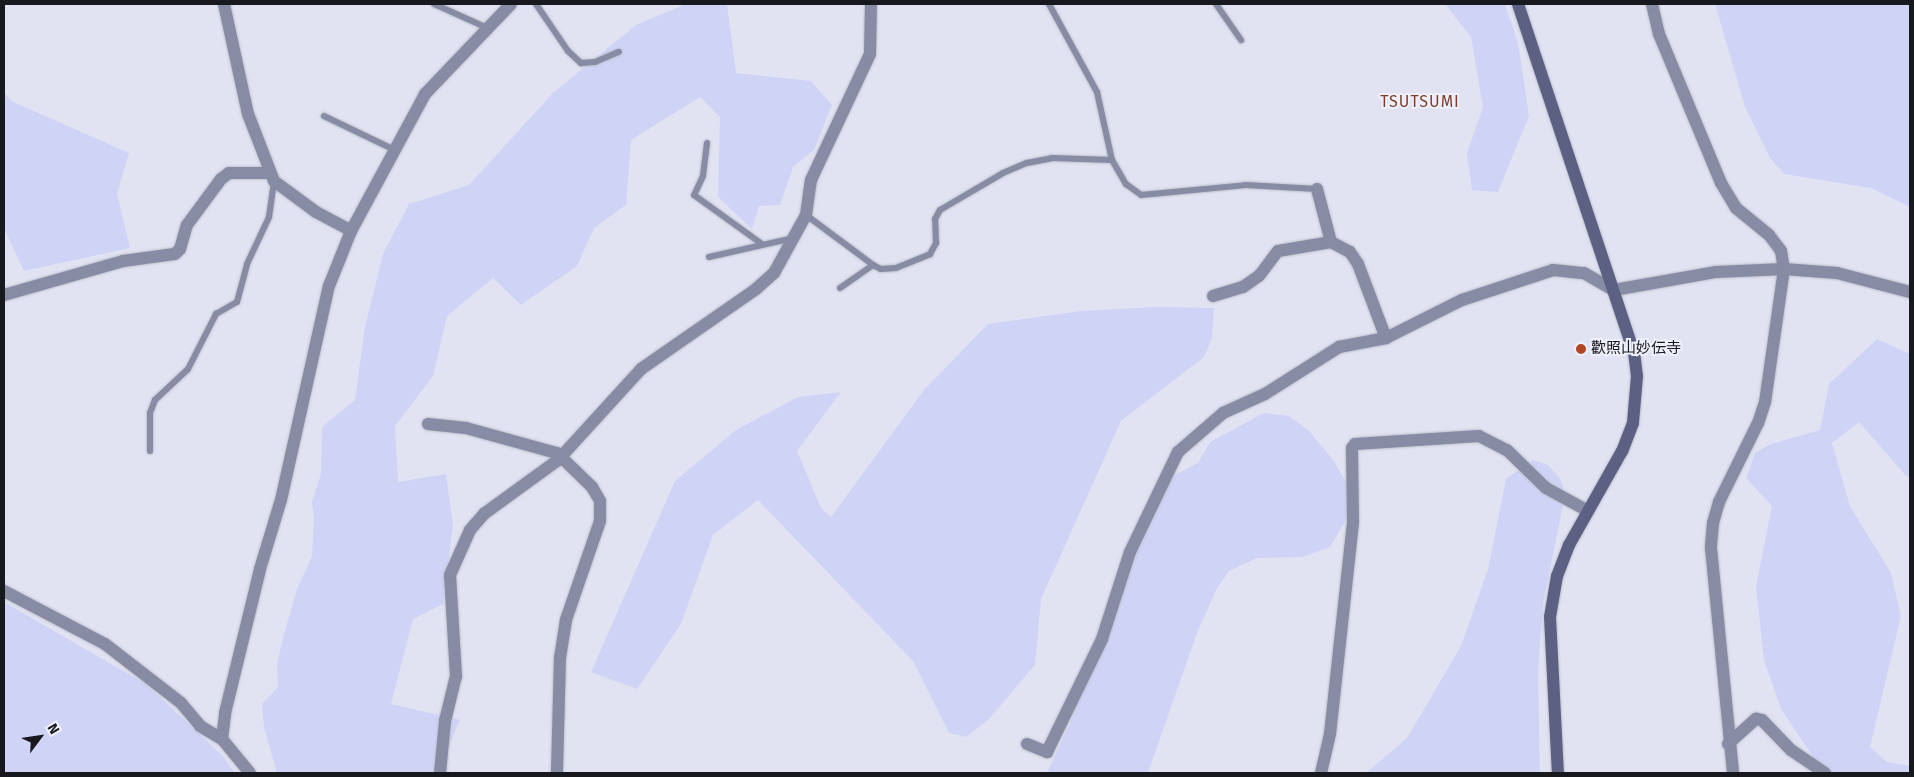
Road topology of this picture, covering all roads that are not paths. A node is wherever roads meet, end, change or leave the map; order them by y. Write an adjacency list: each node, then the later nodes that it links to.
1 (224, 4): 17 (street)
2 (434, 4): 10 (lane)
3 (511, 4): 10 (street)
4 (536, 4): 12 (lane)
5 (872, 4): 19 (street)
6 (1049, 4): 16 (lane)
7 (1216, 4): 11 (lane)
8 (1518, 4): 28 (street)
9 (1652, 4): 26 (street)
10 (490, 29): 15 (street)
11 (1241, 40)
12 (619, 52)
13 (324, 116): 15 (lane)
14 (707, 143): 23 (lane)
15 (395, 150): 20 (street)
16 (1112, 160): 18 (lane); 25 (lane)
17 (272, 177): 20 (street); 30 (street); 34 (lane)
18 (1316, 190): 22 (street)
19 (806, 216): 21 (street); 25 (lane)
20 (351, 231): 38 (street)
21 (793, 238): 23 (lane); 35 (street)
22 (1331, 242): 31 (street); 32 (street)
23 (762, 244): 24 (lane)
24 (709, 257)
25 (873, 265): 27 (lane)
26 (1784, 269): 28 (street); 29 (street); 40 (street)
27 (840, 288)
28 (1614, 290): 32 (street); 36 (street)
29 (1910, 292)
30 (4, 295)
31 (1213, 296)
32 (1386, 338): 39 (street)
33 (428, 424): 35 (street)
34 (150, 451)
35 (562, 456): 42 (street); 43 (street)
36 (1588, 511): 44 (street); 45 (street)
37 (4, 591): 38 (street)
38 (222, 739): 41 (street)
39 (1027, 744)
40 (1728, 744): 46 (street); 47 (street)
41 (250, 773)
42 (440, 773)
43 (557, 773)
44 (1321, 773)
45 (1558, 773)
46 (1733, 773)
47 (1825, 773)

